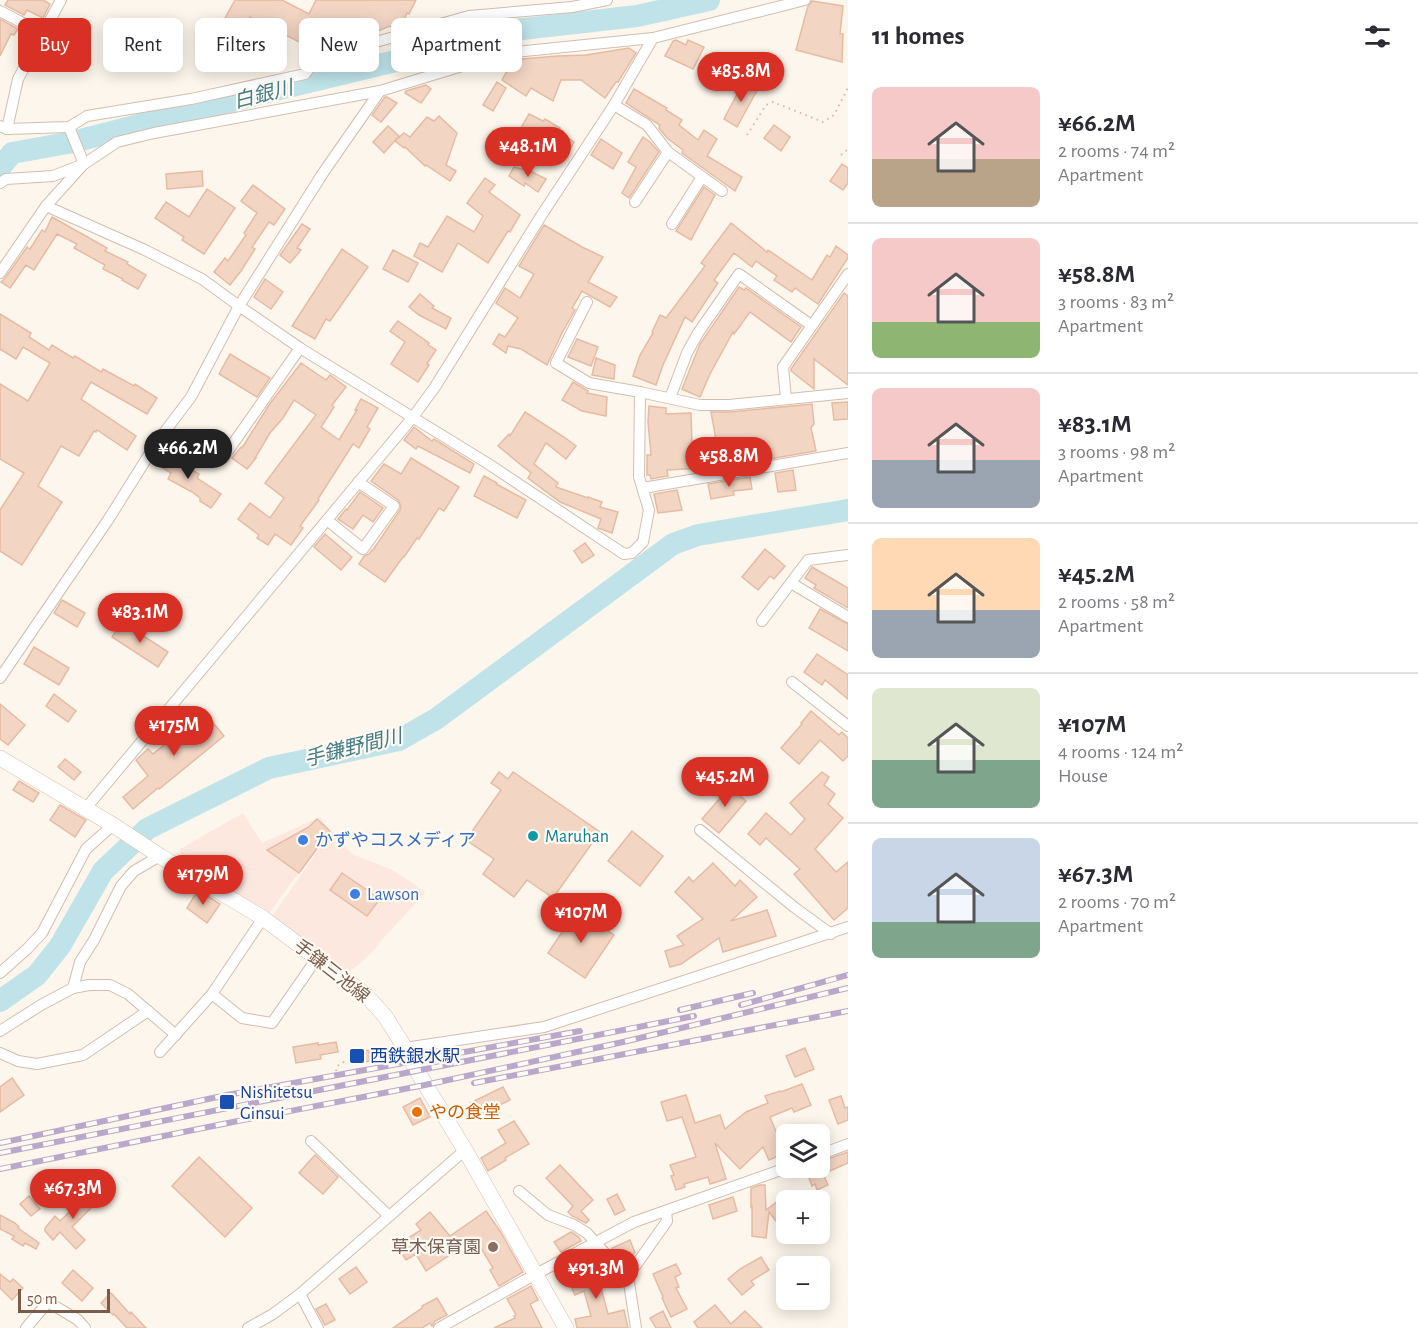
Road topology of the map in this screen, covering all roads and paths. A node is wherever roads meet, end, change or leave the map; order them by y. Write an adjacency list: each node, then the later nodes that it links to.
1 (61, 0): 7 (street)
2 (559, 0): 5 (street)
3 (607, 0): 5 (street)
4 (805, 0): 9 (street)
5 (572, 7): 15 (street)
6 (0, 11): 8 (street)
7 (51, 18)
8 (18, 20)
9 (653, 38): 12 (street); 13 (street)
10 (22, 72): 14 (street)
11 (848, 88): 16 (path)
12 (380, 90): 20 (street); 30 (street)
13 (614, 105): 18 (street); 37 (street)
14 (4, 127): 15 (street)
15 (69, 127): 20 (street)
16 (747, 135)
17 (848, 149): 19 (path)
18 (668, 152): 21 (street); 24 (street)
19 (841, 155)
20 (84, 164): 22 (street); 25 (street)
21 (702, 177): 23 (street); 26 (street)
22 (0, 183)
23 (722, 192)
24 (635, 202)
25 (46, 206): 27 (street); 30 (street)
26 (672, 224)
27 (0, 273)
28 (848, 274): 31 (street)
29 (587, 302): 33 (street)
30 (239, 306): 32 (street); 47 (street)
31 (811, 325): 35 (street); 36 (street)
32 (300, 348): 37 (street); 39 (street)
33 (640, 392): 35 (street); 41 (street)
34 (848, 393): 36 (street)
35 (670, 399): 36 (street)
36 (786, 399)
37 (413, 417): 40 (street); 41 (street)
38 (848, 453): 41 (street)
39 (223, 458)
40 (358, 482): 42 (street); 42 (street)
41 (642, 488)
42 (327, 520): 51 (street)
43 (848, 555): 44 (street)
44 (791, 583): 45 (street); 46 (street)
45 (848, 617)
46 (762, 621)
47 (0, 678)
48 (792, 682): 49 (street)
49 (848, 726)
50 (0, 758): 51 (main road, 手鎌三池線)
51 (86, 808): 52 (main road, 手鎌三池線)
52 (112, 825): 54 (main road, 手鎌三池線); 59 (street)
53 (700, 830): 57 (street)
54 (160, 856): 55 (main road, 手鎌三池線); 60 (street)
55 (262, 918): 58 (main road, 手鎌三池線); 61 (street)
56 (848, 927): 57 (street)
57 (831, 934): 65 (street)
58 (317, 958): 61 (street); 65 (main road, 手鎌三池線)
59 (0, 973)
60 (73, 988): 62 (street); 63 (street)
61 (212, 994): 64 (street)
62 (148, 1011): 64 (street); 67 (street)
63 (0, 1031)
64 (176, 1035): 66 (street)
65 (405, 1048): 72 (main road, 手鎌三池線)
66 (160, 1052)
67 (0, 1053)
68 (352, 1061): 69 (path)
69 (335, 1077)
70 (311, 1141): 77 (street)
71 (848, 1144): 73 (street)
72 (465, 1150): 77 (street); 80 (main road, 手鎌三池線)
73 (830, 1151)
74 (776, 1172): 76 (street)
75 (519, 1191): 78 (street)
76 (666, 1210): 78 (street); 79 (street)
77 (389, 1216): 81 (street)
78 (595, 1243): 79 (street); 80 (street)
79 (627, 1270): 88 (street)
80 (536, 1274): 86 (street); 87 (main road, 手鎌三池線)
81 (300, 1294): 84 (street); 85 (street)
82 (26, 1328): 83 (street)
83 (85, 1328)
84 (248, 1328)
85 (318, 1328)
86 (439, 1328)
87 (566, 1328)
88 (636, 1328)

